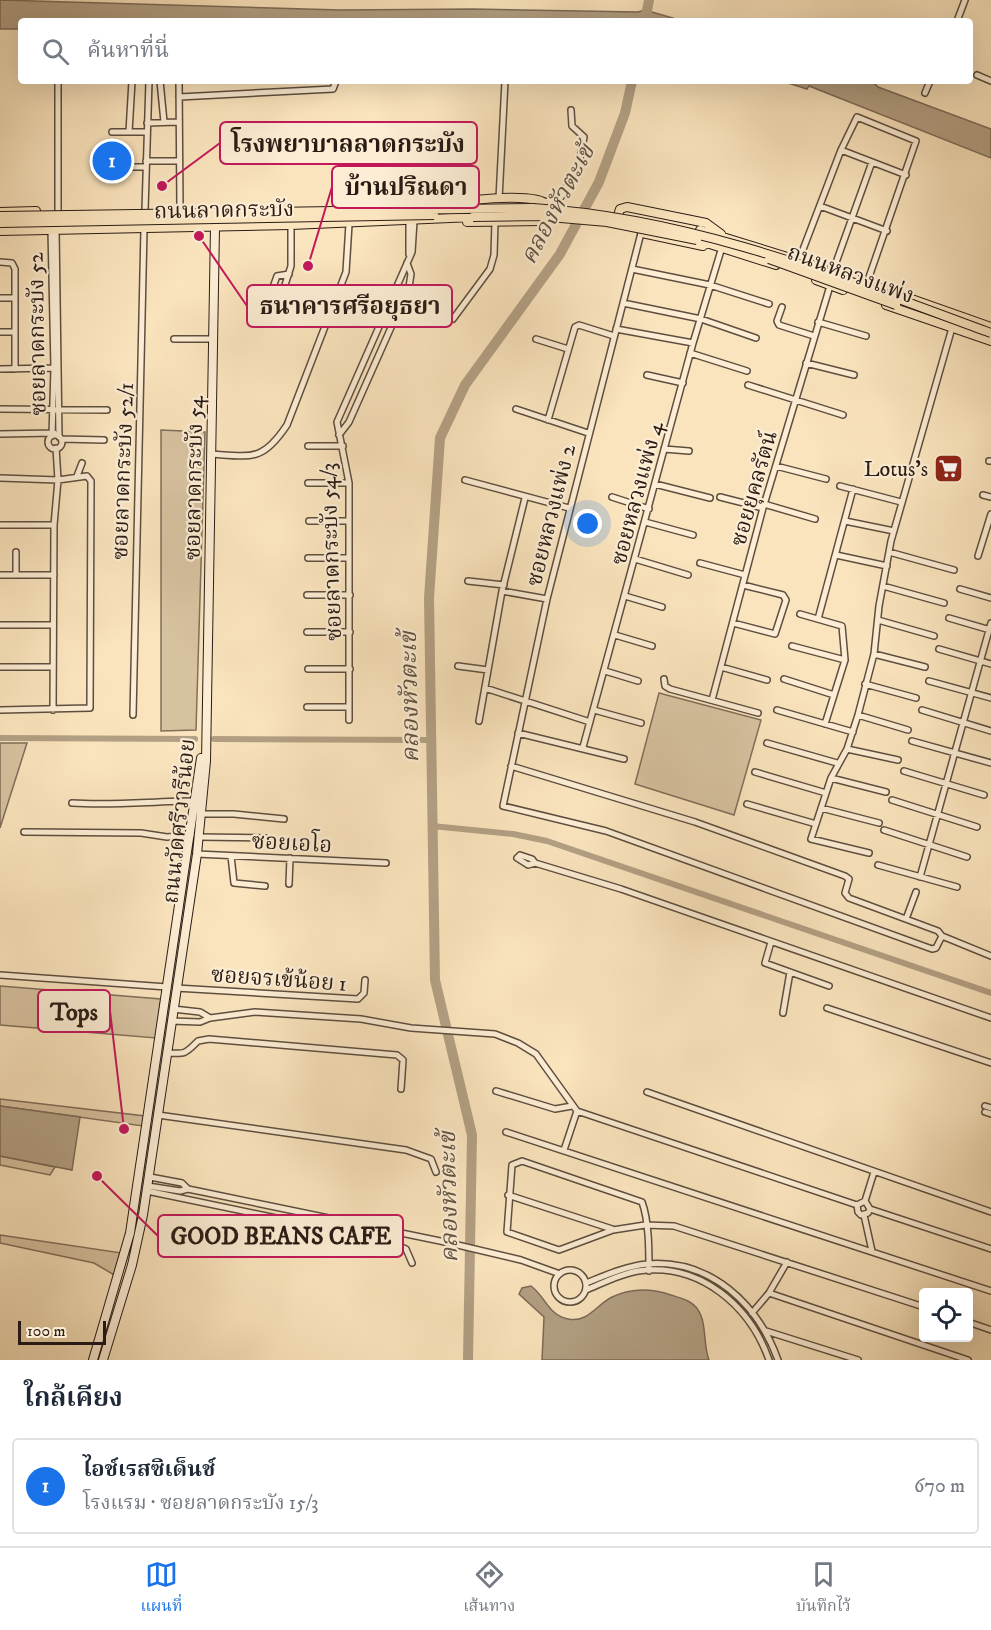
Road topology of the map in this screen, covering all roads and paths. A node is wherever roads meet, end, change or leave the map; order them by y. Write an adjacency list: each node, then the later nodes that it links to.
1 (965, 0): 2 (street)
2 (958, 18)
3 (976, 75): 4 (street)
4 (991, 81)
5 (58, 84): 35 (street)
6 (132, 84): 20 (street)
7 (149, 84): 18 (street)
8 (160, 84): 16 (street)
9 (179, 84): 14 (street)
10 (335, 84): 14 (street)
11 (505, 84): 28 (street)
12 (929, 84): 13 (street)
13 (925, 93)
14 (179, 97): 17 (street)
15 (571, 110): 29 (street)
16 (164, 122): 17 (street); 18 (street)
17 (178, 122): 23 (street)
18 (147, 123): 21 (street)
19 (112, 132): 20 (street)
20 (129, 132): 21 (street)
21 (146, 132): 25 (street)
22 (841, 150): 24 (street); 27 (street); 30 (street)
23 (179, 161): 25 (street); 34 (street)
24 (872, 162): 27 (street); 38 (street)
25 (146, 164): 26 (street); 33 (street)
26 (107, 167)
27 (906, 175): 50 (street)
28 (499, 199): 29 (main road); 31 (main road)
29 (545, 202): 41 (main road)
30 (820, 206): 38 (street); 55 (street)
31 (435, 207): 32 (main road, ถนนลาดกระบัง); 48 (main road, ถนนลาดกระบัง, bridge)
32 (215, 209): 34 (main road, ถนนลาดกระบัง); 45 (main road)
33 (146, 210): 34 (main road, ถนนลาดกระบัง); 35 (main road, ถนนลาดกระบัง)
34 (180, 210)
35 (58, 211): 36 (main road, ถนนลาดกระบัง)
36 (0, 212)
37 (0, 216): 79 (main road, bridge)
38 (853, 218): 50 (street); 59 (street)
39 (434, 220): 40 (main road, ถนนลาดกระบัง); 41 (main road); 53 (main road, ถนนลาดกระบัง, bridge)
40 (411, 222): 43 (main road, ถนนลาดกระบัง); 57 (street, ซอยลาดกระบัง 54/3)
41 (495, 222): 70 (street)
42 (0, 224): 87 (main road, bridge)
43 (349, 224): 44 (main road, ถนนลาดกระบัง); 117 (street)
44 (291, 225): 45 (main road, ถนนลาดกระบัง); 60 (street)
45 (215, 227): 46 (main road, ถนนลาดกระบัง); 85 (main road, ซอยลาดกระบัง 54)
46 (144, 229): 47 (main road, ถนนลาดกระบัง); 226 (street, ซอยลาดกระบัง 52/1)
47 (53, 230): 49 (main road, ถนนลาดกระบัง); 92 (street, ซอยลาดกระบัง 52)
48 (700, 230): 52 (main road, ถนนหลวงแพ่ง)
49 (0, 231)
50 (887, 231): 61 (street)
51 (641, 233): 52 (main road); 54 (main road); 58 (street, ซอยหลวงแพ่ง 2)
52 (723, 235): 55 (main road, ถนนหลวงแพ่ง)
53 (698, 240): 54 (main road, ถนนหลวงแพ่ง)
54 (722, 247): 62 (street, ซอยหลวงแพ่ง 4); 63 (main road, ถนนหลวงแพ่ง)
55 (799, 260): 59 (main road, ถนนหลวงแพ่ง)
56 (0, 262): 65 (street)
57 (407, 263): 109 (street, ซอยลาดกระบัง 54/3); 109 (street)
58 (632, 269): 62 (street); 67 (street, ซอยหลวงแพ่ง 2)
59 (833, 272): 61 (main road, ถนนหลวงแพ่ง)
60 (289, 274): 66 (street); 73 (street)
61 (867, 283): 74 (main road, ถนนหลวงแพ่ง)
62 (710, 285): 68 (street); 71 (street, ซอยหลวงแพ่ง 4)
63 (830, 286): 72 (street, ซอยยุคลรัตน์); 75 (main road, ถนนหลวงแพ่ง)
64 (0, 298): 65 (street)
65 (15, 298): 78 (street)
66 (254, 299)
67 (623, 303): 71 (street); 76 (street, ซอยหลวงแพ่ง 2)
68 (769, 304)
69 (782, 307): 81 (street)
70 (453, 319)
71 (700, 319): 83 (street); 88 (street, ซอยหลวงแพ่ง 4)
72 (818, 322): 81 (street, ซอยยุคลรัตน์); 82 (street)
73 (273, 324)
74 (991, 327)
75 (952, 328): 87 (main road, ถนนหลวงแพ่ง); 136 (street)
76 (616, 329): 80 (street, ซอยหลวงแพ่ง 2); 88 (street)
77 (0, 332): 78 (street)
78 (14, 332): 94 (street)
79 (991, 333)
80 (614, 336): 89 (street); 108 (street, ซอยหลวงแพ่ง 2)
81 (814, 336): 91 (street, ซอยยุคลรัตน์)
82 (866, 336)
83 (756, 338)
84 (174, 339): 85 (street)
85 (214, 339): 117 (main road, ซอยลาดกระบัง 54)
86 (536, 339): 89 (street)
87 (991, 339)
88 (693, 342): 90 (street, ซอยหลวงแพ่ง 4)
89 (568, 349): 106 (street)
90 (690, 353): 95 (street); 98 (street, ซอยหลวงแพ่ง 4)
91 (806, 363): 97 (street); 100 (street, ซอยยุคลรัตน์)
92 (57, 367): 94 (street); 102 (street, ซอยลาดกระบัง 52)
93 (0, 369): 94 (street)
94 (15, 369)
95 (747, 371)
96 (648, 375): 98 (street)
97 (854, 375)
98 (683, 383): 115 (street, ซอยหลวงแพ่ง 4)
99 (748, 385): 100 (street)
100 (795, 401): 105 (street); 119 (street, ซอยยุคลรัตน์)
101 (0, 409): 102 (street)
102 (56, 409): 104 (street); 110 (street, ซอยลาดกระบัง 52)
103 (516, 409): 106 (street)
104 (107, 410)
105 (843, 415)
106 (548, 420): 108 (street)
107 (0, 434): 110 (street)
108 (588, 434): 138 (street, ซอยหลวงแพ่ง 2)
109 (339, 435): 113 (street, ซอยลาดกระบัง 54/3)
110 (56, 436): 111 (street); 114 (street, ซอยลาดกระบัง 52); 114 (street, ซอยลาดกระบัง 52)
111 (104, 440)
112 (308, 446): 113 (street)
113 (343, 446): 126 (street, ซอยลาดกระบัง 54/3)
114 (56, 448): 123 (street)
115 (664, 449): 116 (street); 127 (street, ซอยหลวงแพ่ง 4)
116 (689, 451)
117 (211, 454): 234 (main road, ซอยลาดกระบัง 54)
118 (82, 463): 120 (street)
119 (776, 466): 122 (street); 137 (street, ซอยยุคลรัตน์)
120 (77, 476): 123 (street); 221 (street)
121 (0, 478): 123 (street)
122 (826, 479)
123 (58, 480): 147 (street)
124 (465, 480): 134 (street)
125 (308, 483): 126 (street)
126 (349, 483): 143 (street, ซอยลาดกระบัง 54/3)
127 (655, 484): 135 (street); 139 (street, ซอยหลวงแพ่ง 4)
128 (840, 486): 129 (street)
129 (853, 489): 136 (street); 144 (street)
130 (983, 495): 133 (street)
131 (612, 497): 139 (street)
132 (720, 497): 137 (street)
133 (991, 497)
134 (525, 498): 138 (street); 168 (street)
135 (710, 498)
136 (901, 502): 148 (street)
137 (763, 506): 141 (street); 164 (street, ซอยยุคลรัตน์)
138 (569, 508): 174 (street, ซอยหลวงแพ่ง 2)
139 (649, 508): 145 (street, ซอยหลวงแพ่ง 4)
140 (991, 514): 153 (street)
141 (815, 519)
142 (309, 521): 143 (street)
143 (349, 521): 155 (street, ซอยลาดกระบัง 54/3)
144 (844, 521): 148 (street); 152 (street)
145 (645, 522): 149 (street); 156 (street, ซอยหลวงแพ่ง 4)
146 (0, 525): 147 (street)
147 (54, 525): 162 (street)
148 (894, 531): 151 (street)
149 (693, 535)
150 (16, 552): 161 (street)
151 (889, 552): 158 (street); 159 (street)
152 (836, 555): 158 (street); 179 (street)
153 (978, 556)
154 (308, 558): 155 (street)
155 (349, 558): 171 (street, ซอยลาดกระบัง 54/3)
156 (635, 559): 163 (street); 172 (street, ซอยหลวงแพ่ง 4)
157 (700, 563): 164 (street)
158 (887, 566): 167 (street)
159 (954, 570)
160 (0, 575): 161 (street)
161 (16, 575): 162 (street)
162 (54, 575): 183 (street)
163 (688, 575)
164 (746, 575): 166 (street, ซอยยุคลรัตน์)
165 (468, 581): 168 (street)
166 (743, 585): 181 (street, ซอยยุคลรัตน์); 181 (street)
167 (883, 586): 175 (street); 180 (street)
168 (503, 588): 174 (street); 203 (street)
169 (960, 589): 173 (street)
170 (307, 595): 171 (street)
171 (350, 596): 186 (street, ซอยลาดกระบัง 54/3)
172 (625, 596): 176 (street); 187 (street, ซอยหลวงแพ่ง 4)
173 (991, 598)
174 (547, 599): 216 (street, ซอยหลวงแพ่ง 2)
175 (944, 603)
176 (662, 607)
177 (800, 614): 179 (street)
178 (949, 618): 184 (street)
179 (818, 619): 193 (street)
180 (878, 620): 188 (street); 192 (street)
181 (733, 623): 199 (street, ซอยยุคลรัตน์)
182 (0, 625): 183 (street)
183 (53, 625): 198 (street)
184 (990, 627): 194 (street)
185 (307, 632): 186 (street)
186 (350, 632): 202 (street, ซอยลาดกระบัง 54/3)
187 (615, 635): 189 (street); 204 (street, ซอยหลวงแพ่ง 4)
188 (934, 636)
189 (652, 646)
190 (792, 646): 193 (street)
191 (939, 649): 194 (street)
192 (874, 654): 200 (street); 210 (street)
193 (844, 660): 213 (street)
194 (980, 661): 195 (street); 212 (street)
195 (991, 664)
196 (458, 666): 203 (street)
197 (0, 667): 198 (street)
198 (53, 667): 221 (street)
199 (721, 667): 207 (street); 217 (street, ซอยยุคลรัตน์)
200 (925, 667)
201 (308, 669): 202 (street)
202 (350, 669): 218 (street, ซอยลาดกระบัง 54/3)
203 (488, 670): 211 (street)
204 (605, 671): 208 (street); 222 (street, ซอยหลวงแพ่ง 4)
205 (663, 679): 217 (street)
206 (784, 679): 213 (street)
207 (766, 680)
208 (638, 681)
209 (930, 681): 212 (street)
210 (865, 684): 214 (street); 227 (street)
211 (484, 688): 216 (street); 229 (street)
212 (972, 692): 215 (street); 232 (street)
213 (834, 695): 233 (street)
214 (916, 698)
215 (991, 698)
216 (525, 699): 230 (street); 238 (street, ซอยหลวงแพ่ง 2)
217 (712, 700): 225 (street)
218 (349, 706): 219 (street); 228 (street, ซอยลาดกระบัง 54/3)
219 (307, 707)
220 (0, 710): 221 (street)
221 (53, 710)
222 (594, 710): 230 (street, ซอยหลวงแพ่ง 4); 231 (street)
223 (777, 710): 233 (street)
224 (922, 710): 232 (street)
225 (758, 713)
226 (133, 715)
227 (858, 715): 235 (street); 237 (street)
228 (350, 720)
229 (479, 721)
230 (590, 722): 241 (street, ซอยหลวงแพ่ง 4)
231 (641, 723)
232 (963, 723): 236 (street); 243 (street)
233 (825, 724): 237 (street)
234 (206, 729): 257 (main road, ถนนวัดศรีวารีน้อย); 261 (main road, ถนนวัดศรีวารีน้อย)
235 (908, 730)
236 (991, 731)
237 (853, 732): 242 (street)
238 (518, 733): 241 (street); 248 (street, ซอยหลวงแพ่ง 2)
239 (912, 741): 243 (street)
240 (767, 743): 246 (street)
241 (583, 747): 244 (street)
242 (847, 749): 245 (street); 246 (street)
243 (955, 753): 247 (street); 252 (street)
244 (624, 759)
245 (898, 760)
246 (837, 763): 251 (street)
247 (991, 763)
248 (511, 766): 285 (street); 286 (street, ซอยหลวงแพ่ง 2)
249 (904, 771): 252 (street)
250 (755, 772): 254 (street)
251 (831, 778): 253 (street); 254 (street)
252 (946, 784): 255 (street); 262 (street)
253 (886, 792)
254 (826, 793): 260 (street)
255 (984, 795)
256 (892, 800): 262 (street)
257 (195, 801): 258 (street); 269 (main road, ถนนวัดศรีวารีน้อย)
258 (72, 803)
259 (747, 804): 265 (street)
260 (821, 808): 264 (street); 265 (street)
261 (201, 814): 263 (street); 269 (main road, ถนนวัดศรีวารีน้อย)
262 (938, 814): 266 (street); 271 (street)
263 (284, 819)
264 (879, 823)
265 (816, 825): 273 (street)
266 (977, 826)
267 (884, 830): 271 (street)
268 (24, 832): 269 (street)
269 (195, 836): 270 (street); 272 (main road, ถนนวัดศรีวารีน้อย); 293 (main road, ถนนวัดศรีวารีน้อย)
270 (265, 838)
271 (929, 845): 275 (street); 280 (street)
272 (197, 854): 274 (street, ซอยเอโอ); 293 (main road, ถนนวัดศรีวารีน้อย)
273 (868, 854)
274 (231, 856): 276 (street, ซอยเอโอ); 282 (street)
275 (967, 857)
276 (290, 858): 277 (street, ซอยเอโอ); 281 (street)
277 (386, 863)
278 (535, 863): 287 (street)
279 (878, 865): 280 (street)
280 (920, 876): 283 (street)
281 (289, 884)
282 (265, 886)
283 (957, 887)
284 (916, 892): 285 (street)
285 (906, 919): 286 (street)
286 (942, 936): 288 (street)
287 (771, 942): 289 (street); 298 (street)
288 (991, 956)
289 (790, 972): 292 (street); 296 (street)
290 (0, 975): 293 (street)
291 (365, 980): 293 (street, ซอยจรเข้น้อย 1)
292 (829, 986)
293 (172, 987): 295 (main road, ถนนวัดศรีวารีน้อย); 312 (main road, ถนนวัดศรีวารีน้อย)
294 (827, 1008): 301 (street)
295 (173, 1010): 297 (street); 299 (main road, ถนนวัดศรีวารีน้อย)
296 (783, 1013)
297 (210, 1018): 299 (street); 305 (street)
298 (991, 1018)
299 (171, 1021): 300 (main road, ถนนวัดศรีวารีน้อย)
300 (166, 1053): 302 (street); 307 (main road, ถนนวัดศรีวารีน้อย)
301 (991, 1064)
302 (401, 1089)
303 (496, 1090): 305 (street)
304 (648, 1092): 311 (street)
305 (572, 1106): 306 (street)
306 (577, 1111): 309 (street); 316 (street)
307 (158, 1115): 310 (street); 313 (main road, ถนนวัดศรีวารีน้อย)
308 (506, 1132): 309 (street)
309 (564, 1150): 323 (street)
310 (436, 1172)
311 (874, 1172): 315 (street); 318 (street)
312 (139, 1180): 313 (main road); 339 (main road, ถนนวัดศรีวารีน้อย)
313 (148, 1185): 325 (street); 328 (street); 340 (main road, ถนนวัดศรีวารีน้อย)
314 (508, 1196): 320 (street); 321 (street); 321 (street)
315 (865, 1202): 316 (street); 317 (street)
316 (857, 1205): 319 (street)
317 (870, 1209): 319 (street); 322 (street)
318 (991, 1212)
319 (864, 1215): 323 (street)
320 (645, 1225): 321 (street); 324 (street); 326 (street)
321 (613, 1230)
322 (991, 1250)
323 (873, 1251): 331 (street)
324 (787, 1262): 332 (street); 333 (street)
325 (412, 1263)
326 (649, 1264): 327 (street); 329 (street); 334 (street)
327 (649, 1271): 330 (street); 335 (street)
328 (560, 1274): 329 (street); 330 (street)
329 (586, 1283): 330 (street)
330 (586, 1290)
331 (991, 1291)
332 (769, 1293): 334 (street); 344 (street)
333 (919, 1305)
334 (753, 1312): 335 (street); 338 (street)
335 (747, 1316): 341 (street)
336 (973, 1323): 337 (street)
337 (991, 1329)
338 (766, 1331): 342 (street); 343 (street)
339 (93, 1360)
340 (103, 1360)
341 (769, 1360)
342 (778, 1360)
343 (858, 1360)
344 (968, 1360)

